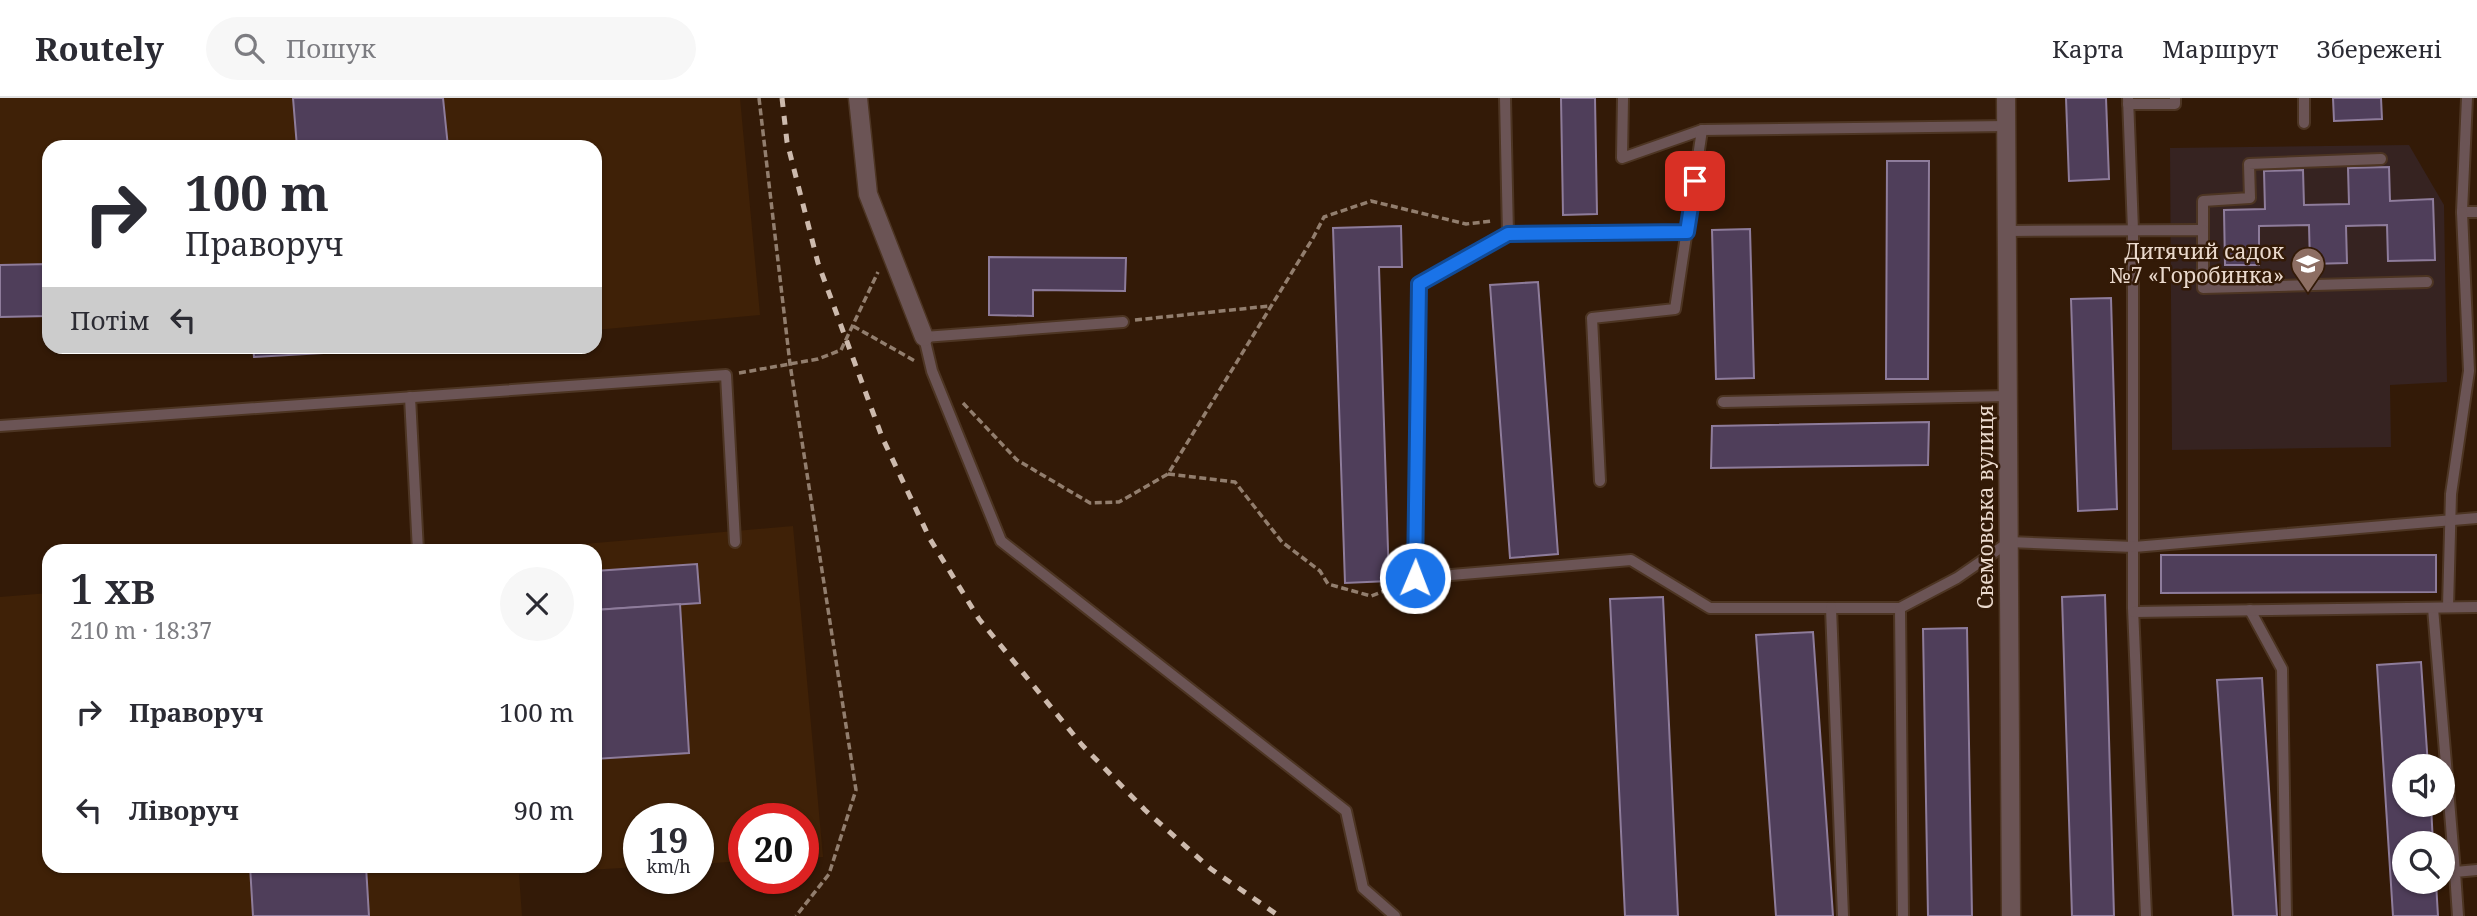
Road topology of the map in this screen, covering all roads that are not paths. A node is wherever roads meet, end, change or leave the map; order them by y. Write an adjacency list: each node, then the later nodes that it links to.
1 (858, 98): 22 (street)
2 (1504, 98): 19 (lane)
3 (1623, 98): 11 (lane)
4 (2006, 98): 10 (street, Свемовська вулиця)
5 (2175, 98): 8 (lane)
6 (2304, 98): 9 (lane)
7 (2467, 98): 13 (lane)
8 (2128, 101): 15 (lane)
9 (2304, 124)
10 (2007, 126): 11 (lane); 17 (street, Свемовська вулиця)
11 (1702, 130): 18 (lane)
12 (2381, 159): 16 (lane)
13 (2462, 212): 14 (lane); 29 (lane)
14 (2477, 212)
15 (2133, 230): 16 (lane); 17 (lane); 33 (lane)
16 (2203, 230): 20 (lane)
17 (2007, 231): 23 (street, Свемовська вулиця)
18 (1687, 232): 19 (lane); 27 (lane)
19 (1508, 234): 36 (lane)
20 (2427, 282)
21 (1123, 322): 22 (lane)
22 (924, 337): 44 (lane)
23 (2008, 396): 25 (lane); 31 (street, Свемовська вулиця)
24 (410, 397): 26 (lane); 30 (lane); 32 (lane)
25 (1723, 402)
26 (0, 426)
27 (1600, 481)
28 (2477, 519): 29 (lane)
29 (2451, 522): 33 (lane); 34 (lane)
30 (735, 542)
31 (2009, 542): 33 (lane); 37 (lane); 47 (street, Свемовська вулиця)
32 (418, 544)
33 (2134, 547): 40 (lane)
34 (2448, 607): 35 (lane); 38 (lane)
35 (2477, 607)
36 (1830, 608): 37 (lane); 45 (lane)
37 (1900, 608): 46 (lane)
38 (2433, 608): 39 (lane); 41 (lane)
39 (2250, 610): 40 (lane); 49 (lane)
40 (2134, 612): 48 (lane)
41 (2452, 831)
42 (2477, 870): 43 (lane)
43 (2455, 872): 50 (lane)
44 (1395, 916)
45 (1843, 916)
46 (1903, 916)
47 (2011, 916)
48 (2146, 916)
49 (2286, 916)
50 (2458, 916)

